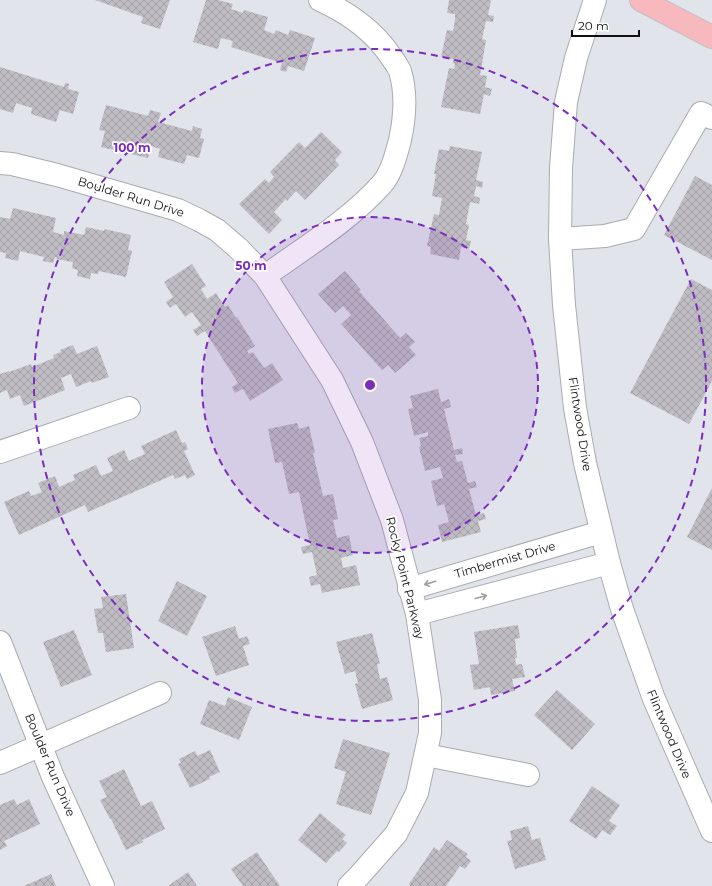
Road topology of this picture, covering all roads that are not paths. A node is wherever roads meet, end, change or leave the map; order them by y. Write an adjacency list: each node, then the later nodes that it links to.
1 (320, 0): 8 (street)
2 (595, 0): 7 (street, Flintwood Drive)
3 (641, 0): 4 (main road)
4 (712, 38)
5 (712, 118): 7 (street)
6 (0, 163): 8 (street, Boulder Run Drive)
7 (560, 239): 11 (street, Flintwood Drive)
8 (265, 276): 13 (street, Rocky Point Parkway)
9 (129, 408): 10 (street)
10 (0, 452)
11 (601, 532): 12 (street, Flintwood Drive); 13 (street, Timbermist Drive, one-way to 13)
12 (609, 563): 14 (street, one-way to 12); 21 (street, Flintwood Drive)
13 (409, 588): 14 (street, Rocky Point Parkway)
14 (417, 614): 18 (street, Rocky Point Parkway)
15 (0, 642): 17 (street, Boulder Run Drive)
16 (160, 693): 17 (street)
17 (40, 745): 19 (street); 22 (street, Boulder Run Drive)
18 (426, 754): 20 (street); 23 (street, Rocky Point Parkway)
19 (0, 763)
20 (528, 775)
21 (712, 831)
22 (104, 886)
23 (349, 886)

